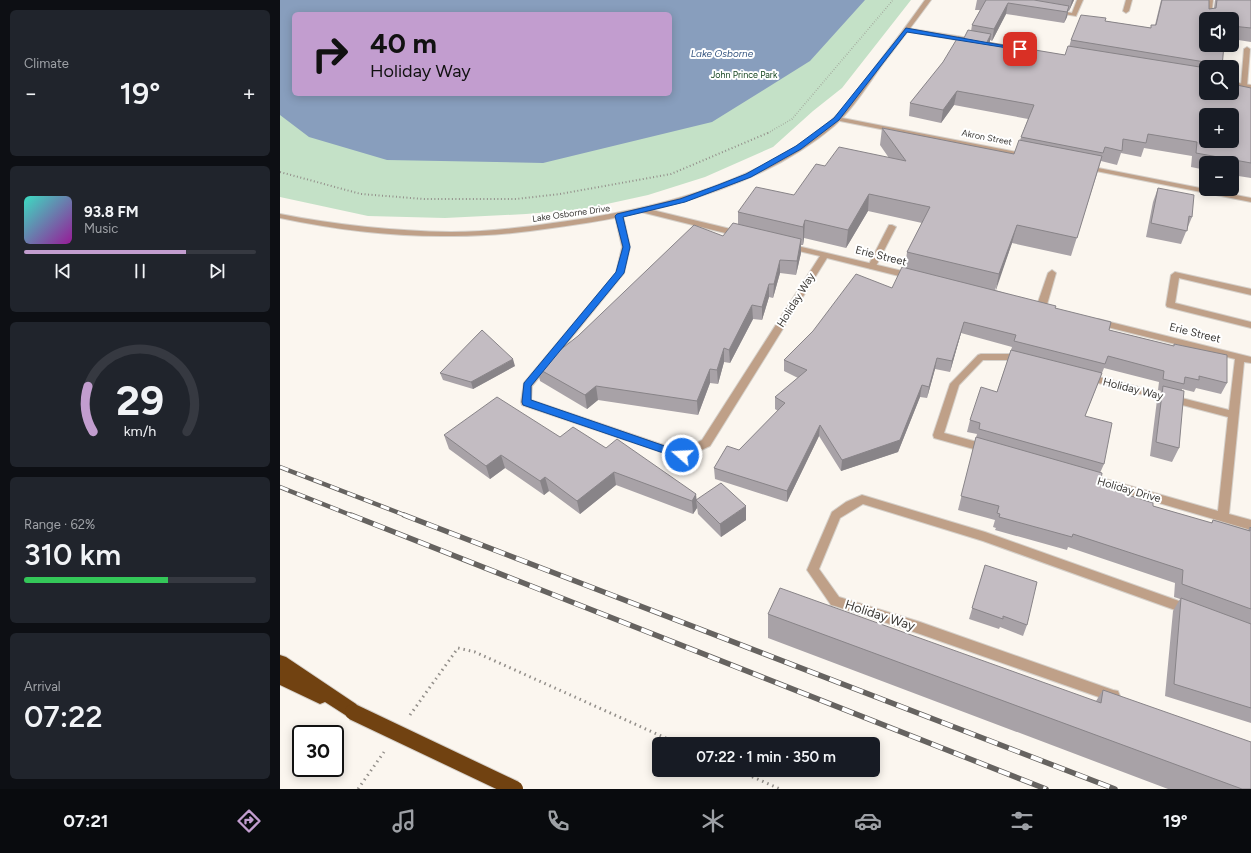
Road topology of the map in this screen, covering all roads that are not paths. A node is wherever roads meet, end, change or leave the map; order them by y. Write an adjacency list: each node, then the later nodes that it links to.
1 (928, 0): 8 (street, Lake Osborne Drive)
2 (1080, 0): 5 (street)
3 (1129, 0): 6 (street)
4 (1210, 0): 7 (street)
5 (1052, 11)
6 (1126, 11)
7 (1209, 12)
8 (906, 30): 9 (street); 12 (street, Lake Osborne Drive)
9 (974, 41)
10 (1247, 49): 11 (street)
11 (1247, 86)
12 (837, 119): 13 (street, Akron Street); 16 (street, Lake Osborne Drive)
13 (1036, 157)
14 (1074, 165): 15 (street)
15 (1251, 200)
16 (644, 210): 18 (street, Lake Osborne Drive); 20 (street)
17 (280, 216): 18 (street, Lake Osborne Drive)
18 (619, 216): 22 (street, Holiday Way)
19 (892, 227): 23 (street)
20 (748, 236)
21 (779, 243): 22 (street, Erie Street)
22 (825, 255): 23 (street, Erie Street)
23 (872, 266): 25 (street, Erie Street)
24 (1052, 273): 27 (street)
25 (918, 278)
26 (1251, 292): 29 (street)
27 (1041, 308)
28 (1087, 319): 30 (street, Erie Street)
29 (1251, 325)
30 (1240, 357): 31 (street, Erie Street); 34 (street)
31 (1251, 360)
32 (1034, 363): 35 (street)
33 (1080, 375): 34 (street, Holiday Way)
34 (1234, 415): 37 (street)
35 (998, 452)
36 (1080, 476): 37 (street, Holiday Drive)
37 (1223, 517): 38 (street, Holiday Drive)
38 (1251, 525)
39 (1198, 613): 42 (street, Holiday Way)
40 (280, 662): 43 (highway)
41 (280, 678): 43 (highway)
42 (1127, 701)
43 (353, 712): 44 (highway, bridge)
44 (515, 789)

